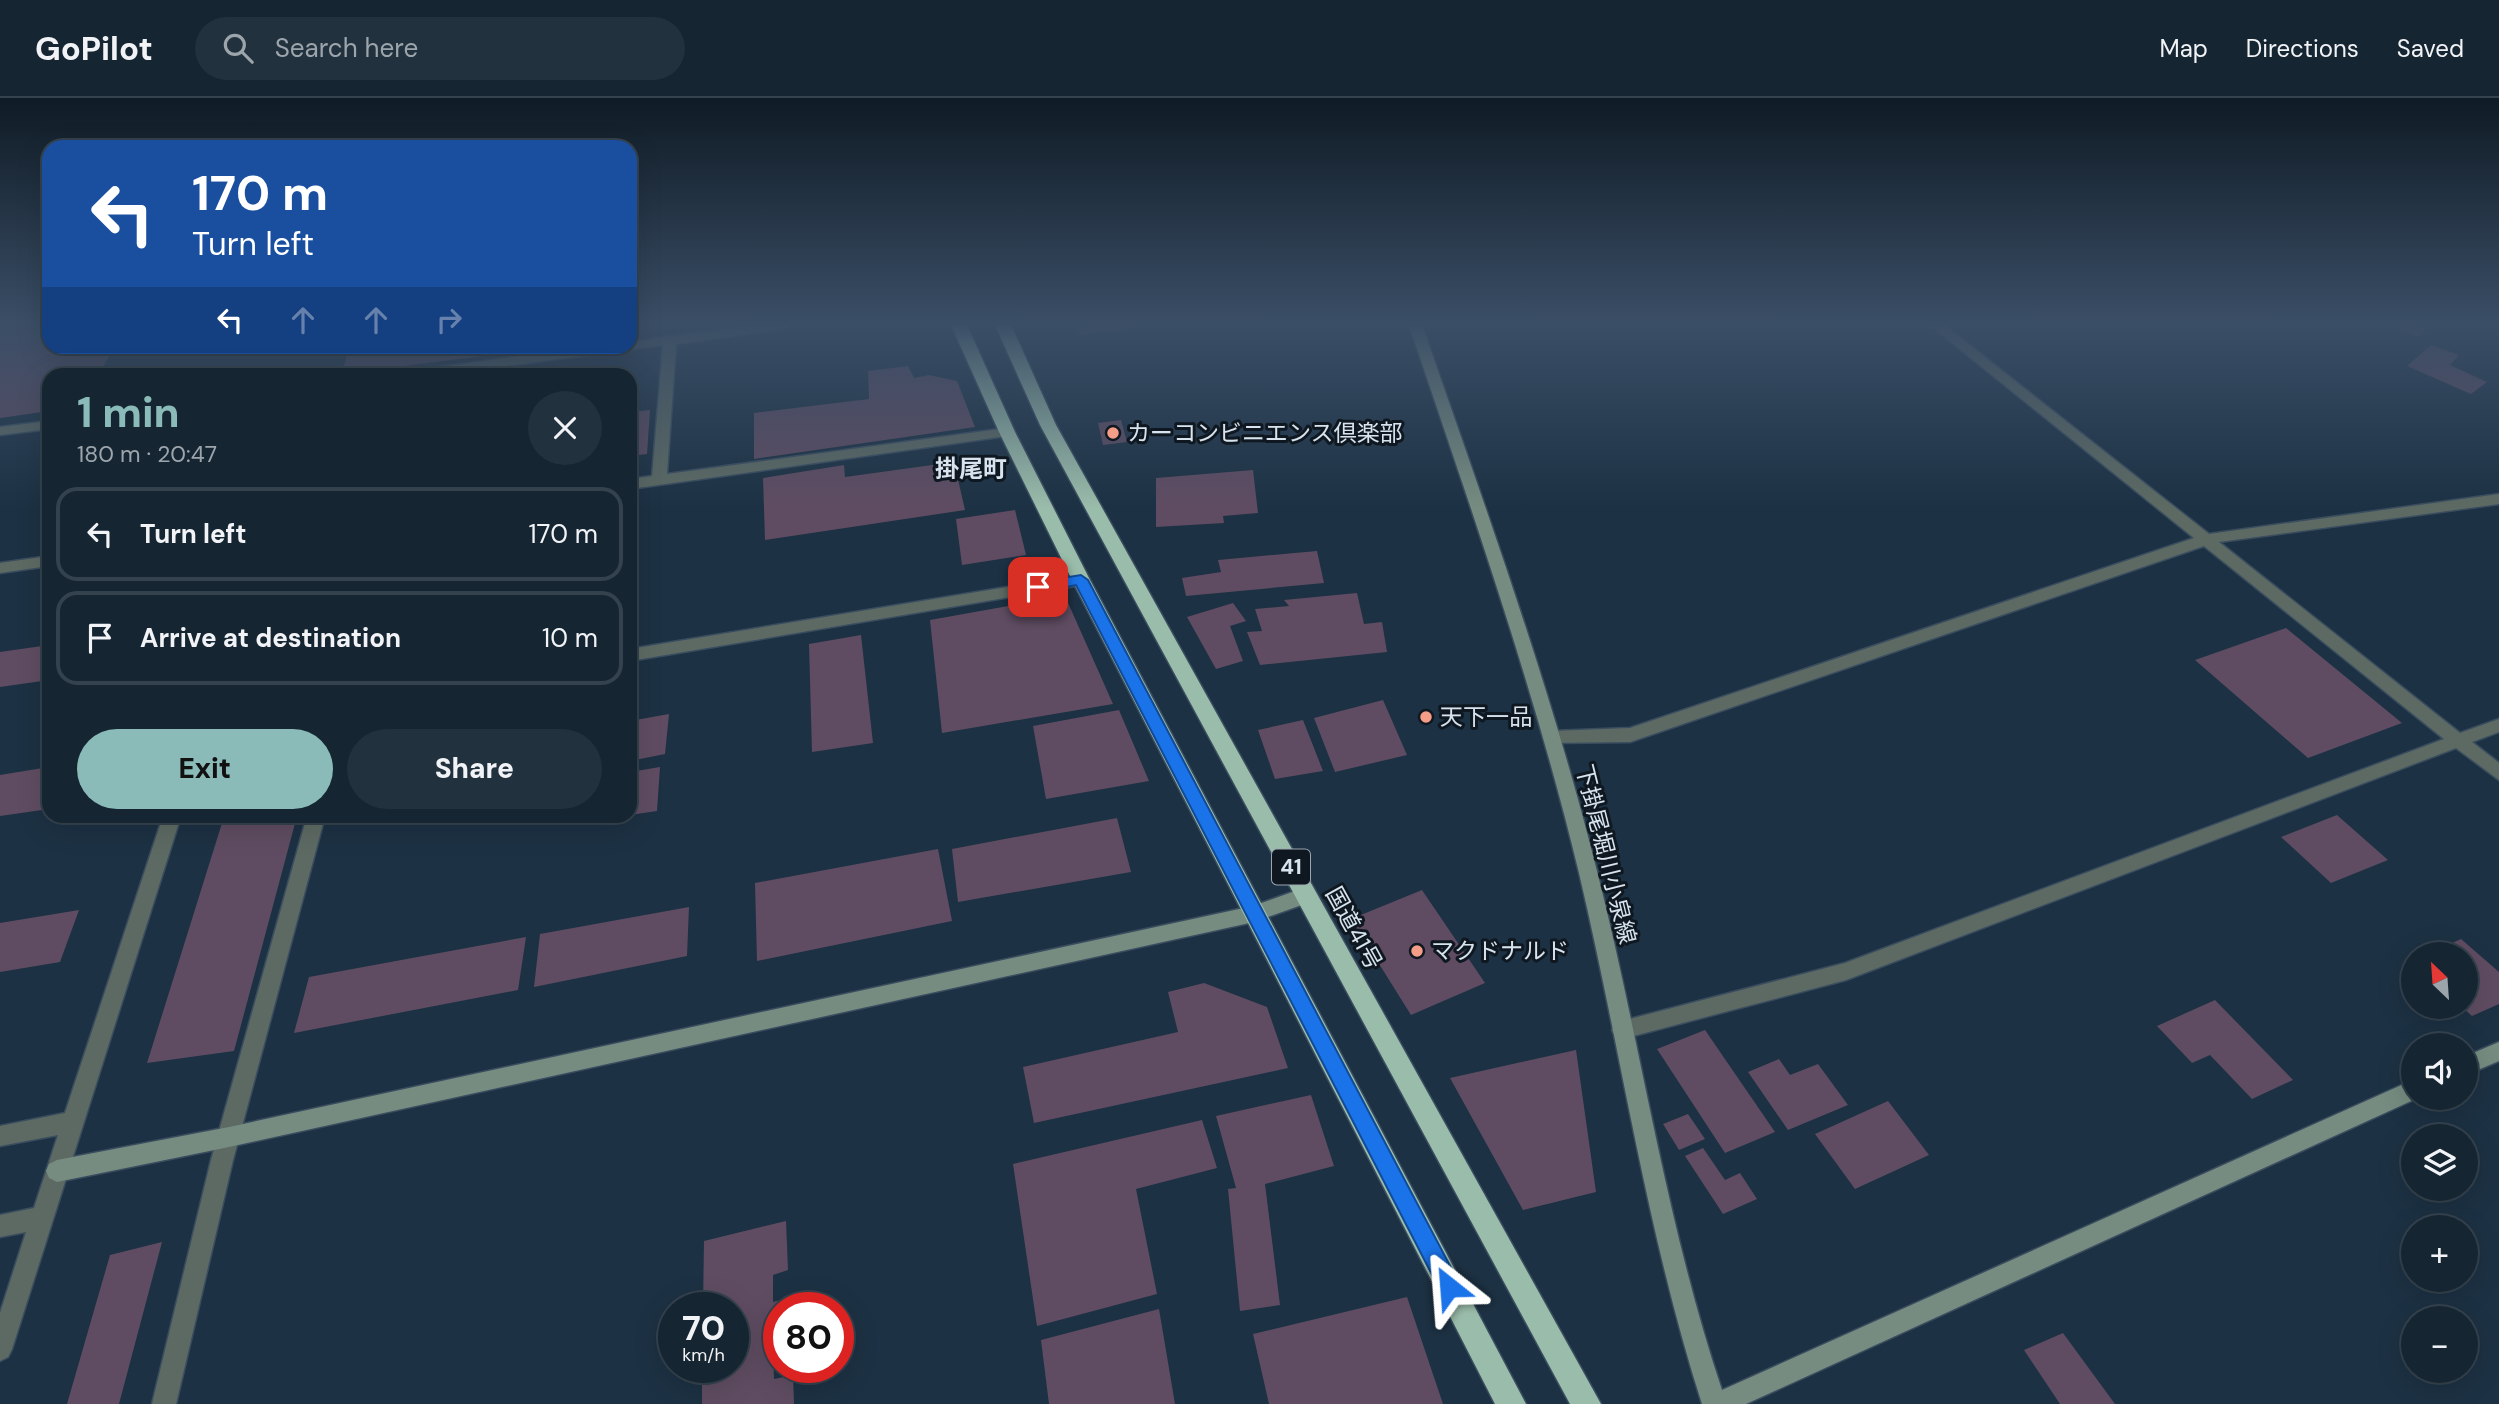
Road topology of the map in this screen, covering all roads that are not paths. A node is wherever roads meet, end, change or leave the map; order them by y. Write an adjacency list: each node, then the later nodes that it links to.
1 (666, 386): 9 (street)
2 (986, 386): 8 (highway, 41)
3 (1030, 386): 23 (highway, 国道41号 / 41)
4 (1435, 386): 18 (street, 下掛尾堀川小泉線)
5 (2013, 386): 12 (street)
6 (42, 426): 7 (street)
7 (0, 432)
8 (1007, 432): 9 (street); 15 (highway, 41)
9 (659, 480): 10 (street)
10 (637, 483)
11 (2499, 499): 12 (street)
12 (2208, 539): 18 (street); 19 (street)
13 (42, 562): 14 (street)
14 (0, 568)
15 (1081, 580): 16 (street); 24 (highway, 41)
16 (637, 654)
17 (2499, 725): 19 (street)
18 (1552, 738): 25 (street, 下掛尾堀川小泉線)
19 (2458, 741): 20 (street); 25 (street)
20 (2499, 773)
21 (170, 823): 29 (street)
22 (314, 823): 31 (street)
23 (1306, 895): 24 (street); 38 (highway, 国道41号 / 41)
24 (1254, 914): 31 (street); 37 (highway, 41)
25 (1622, 1030): 39 (street, 下掛尾堀川小泉線)
26 (2499, 1051): 27 (street)
27 (2478, 1061)
28 (2401, 1095): 39 (street)
29 (73, 1122): 30 (street); 32 (street)
30 (0, 1136)
31 (229, 1137): 32 (street); 36 (street)
32 (57, 1171): 33 (street)
33 (42, 1218): 34 (street); 35 (street)
34 (0, 1226)
35 (0, 1349)
36 (164, 1404)
37 (1511, 1404)
38 (1586, 1404)
39 (1716, 1404)

